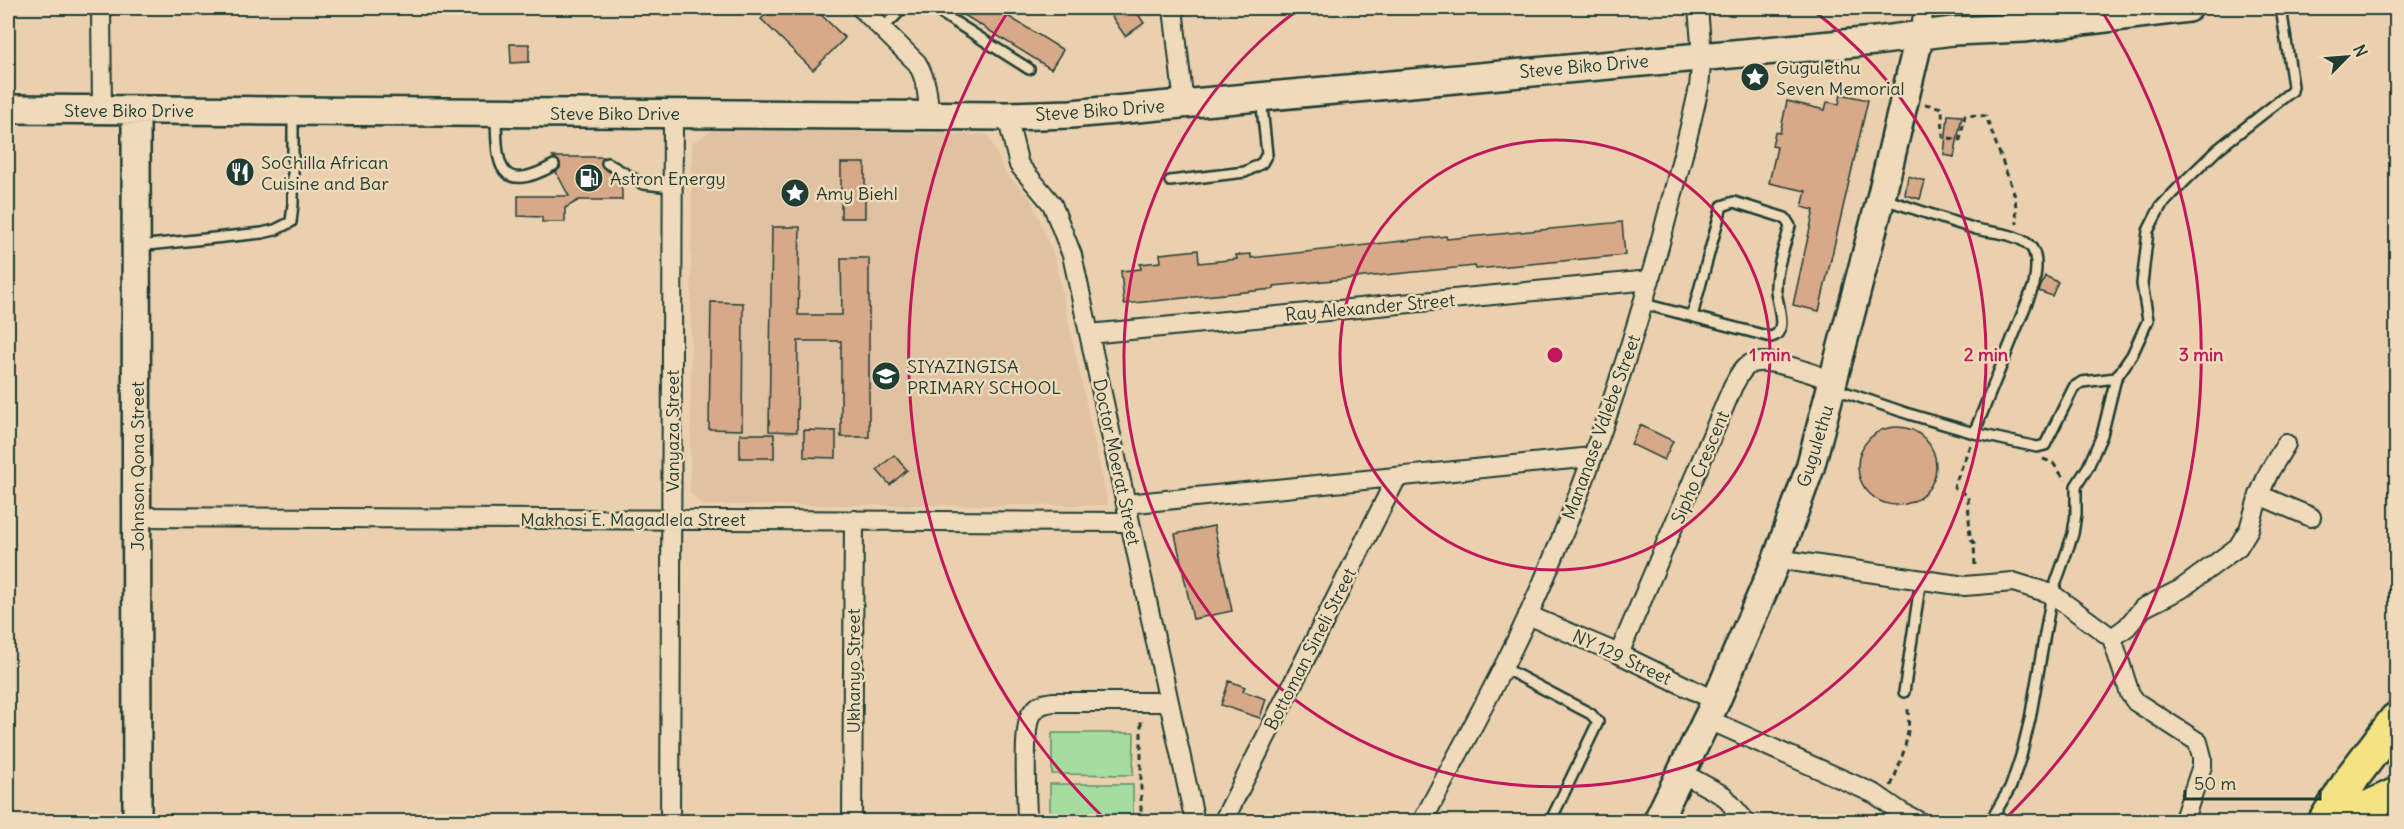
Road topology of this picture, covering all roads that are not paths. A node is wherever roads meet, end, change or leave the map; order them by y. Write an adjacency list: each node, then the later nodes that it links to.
1 (102, 8): 15 (street)
2 (861, 8): 10 (street)
3 (903, 8): 10 (lane)
4 (933, 8): 13 (lane)
5 (1173, 8): 16 (street)
6 (1698, 8): 12 (street, Mananase Vdlebe Street)
7 (1924, 8): 11 (street)
8 (2188, 8): 11 (main road, Steve Biko Drive)
9 (2281, 8): 34 (lane)
10 (882, 29): 22 (street)
11 (1918, 43): 12 (main road, Steve Biko Drive); 28 (main road, Gugulethu)
12 (1702, 55): 14 (main road, Steve Biko Drive); 30 (street, Mananase Vdlebe Street)
13 (1029, 69)
14 (1261, 96): 16 (main road, Steve Biko Drive); 26 (lane)
15 (102, 100): 17 (main road, Steve Biko Drive); 18 (main road, Steve Biko Drive)
16 (1184, 105): 23 (main road, Steve Biko Drive)
17 (8, 109)
18 (136, 110): 19 (main road, Steve Biko Drive); 29 (main road, Johnson Qona Street)
19 (293, 111): 20 (main road, Steve Biko Drive); 29 (lane)
20 (496, 112): 21 (main road, Steve Biko Drive); 25 (lane)
21 (674, 113): 22 (main road, Steve Biko Drive); 27 (street, Vanyaza Street)
22 (928, 116): 23 (main road, Steve Biko Drive)
23 (1007, 116): 33 (street, Doctor Moerat Street)
24 (607, 164): 27 (lane)
25 (554, 165)
26 (1170, 181)
27 (672, 187): 44 (street, Vanyaza Street)
28 (1881, 198): 35 (main road, Gugulethu); 36 (lane)
29 (137, 246): 42 (main road, Johnson Qona Street)
30 (1650, 280): 31 (street, Mananase Vdlebe Street); 33 (street, Ray Alexander Street)
31 (1644, 304): 32 (lane); 38 (street, Mananase Vdlebe Street)
32 (1692, 316): 32 (lane)
33 (1089, 334): 41 (street, Doctor Moerat Street)
34 (2116, 378): 36 (lane); 49 (lane)
35 (1834, 384): 36 (lane); 47 (main road, Gugulethu); 52 (street, Sipho Crescent)
36 (1974, 433)
37 (2286, 444): 40 (street)
38 (1592, 457): 39 (street); 50 (street, Mananase Vdlebe Street)
39 (1397, 477): 41 (street); 65 (street, Bottoman Sineli Street)
40 (2259, 495): 43 (street); 51 (street)
41 (1126, 504): 46 (street, Doctor Moerat Street)
42 (137, 517): 44 (street, Makhosi E. Magadlela Street); 60 (main road, Johnson Qona Street)
43 (2312, 517)
44 (671, 519): 45 (street, Makhosi E. Magadlela Street); 61 (street, Vanyaza Street)
45 (854, 520): 46 (street, Makhosi E. Magadlela Street); 62 (street, Ukhanyo Street)
46 (1130, 522): 55 (street, Doctor Moerat Street)
47 (1777, 559): 48 (street); 56 (main road, Gugulethu)
48 (1921, 579): 49 (street); 54 (lane)
49 (2052, 594): 51 (street); 71 (lane)
50 (1528, 615): 52 (street, NY 129 Street); 53 (street, Mananase Vdlebe Street)
51 (2112, 638): 72 (street)
52 (1619, 654): 56 (street, NY 129 Street)
53 (1502, 668): 66 (street, Mananase Vdlebe Street); 67 (lane)
54 (1904, 692)
55 (1169, 702): 63 (street); 64 (street, Doctor Moerat Street)
56 (1712, 710): 58 (main road, Gugulethu); 70 (street, NY 129 Street)
57 (2397, 720): 73 (highway)
58 (1682, 773): 68 (main road, Gugulethu); 69 (street)
59 (2397, 795): 74 (highway)
60 (137, 822)
61 (670, 822)
62 (852, 822)
63 (1027, 822)
64 (1195, 822)
65 (1223, 822)
66 (1422, 822)
67 (1550, 822)
68 (1657, 822)
69 (1746, 822)
70 (1920, 822)
71 (1990, 822)
72 (2183, 822)
73 (2325, 822)
74 (2355, 822)

